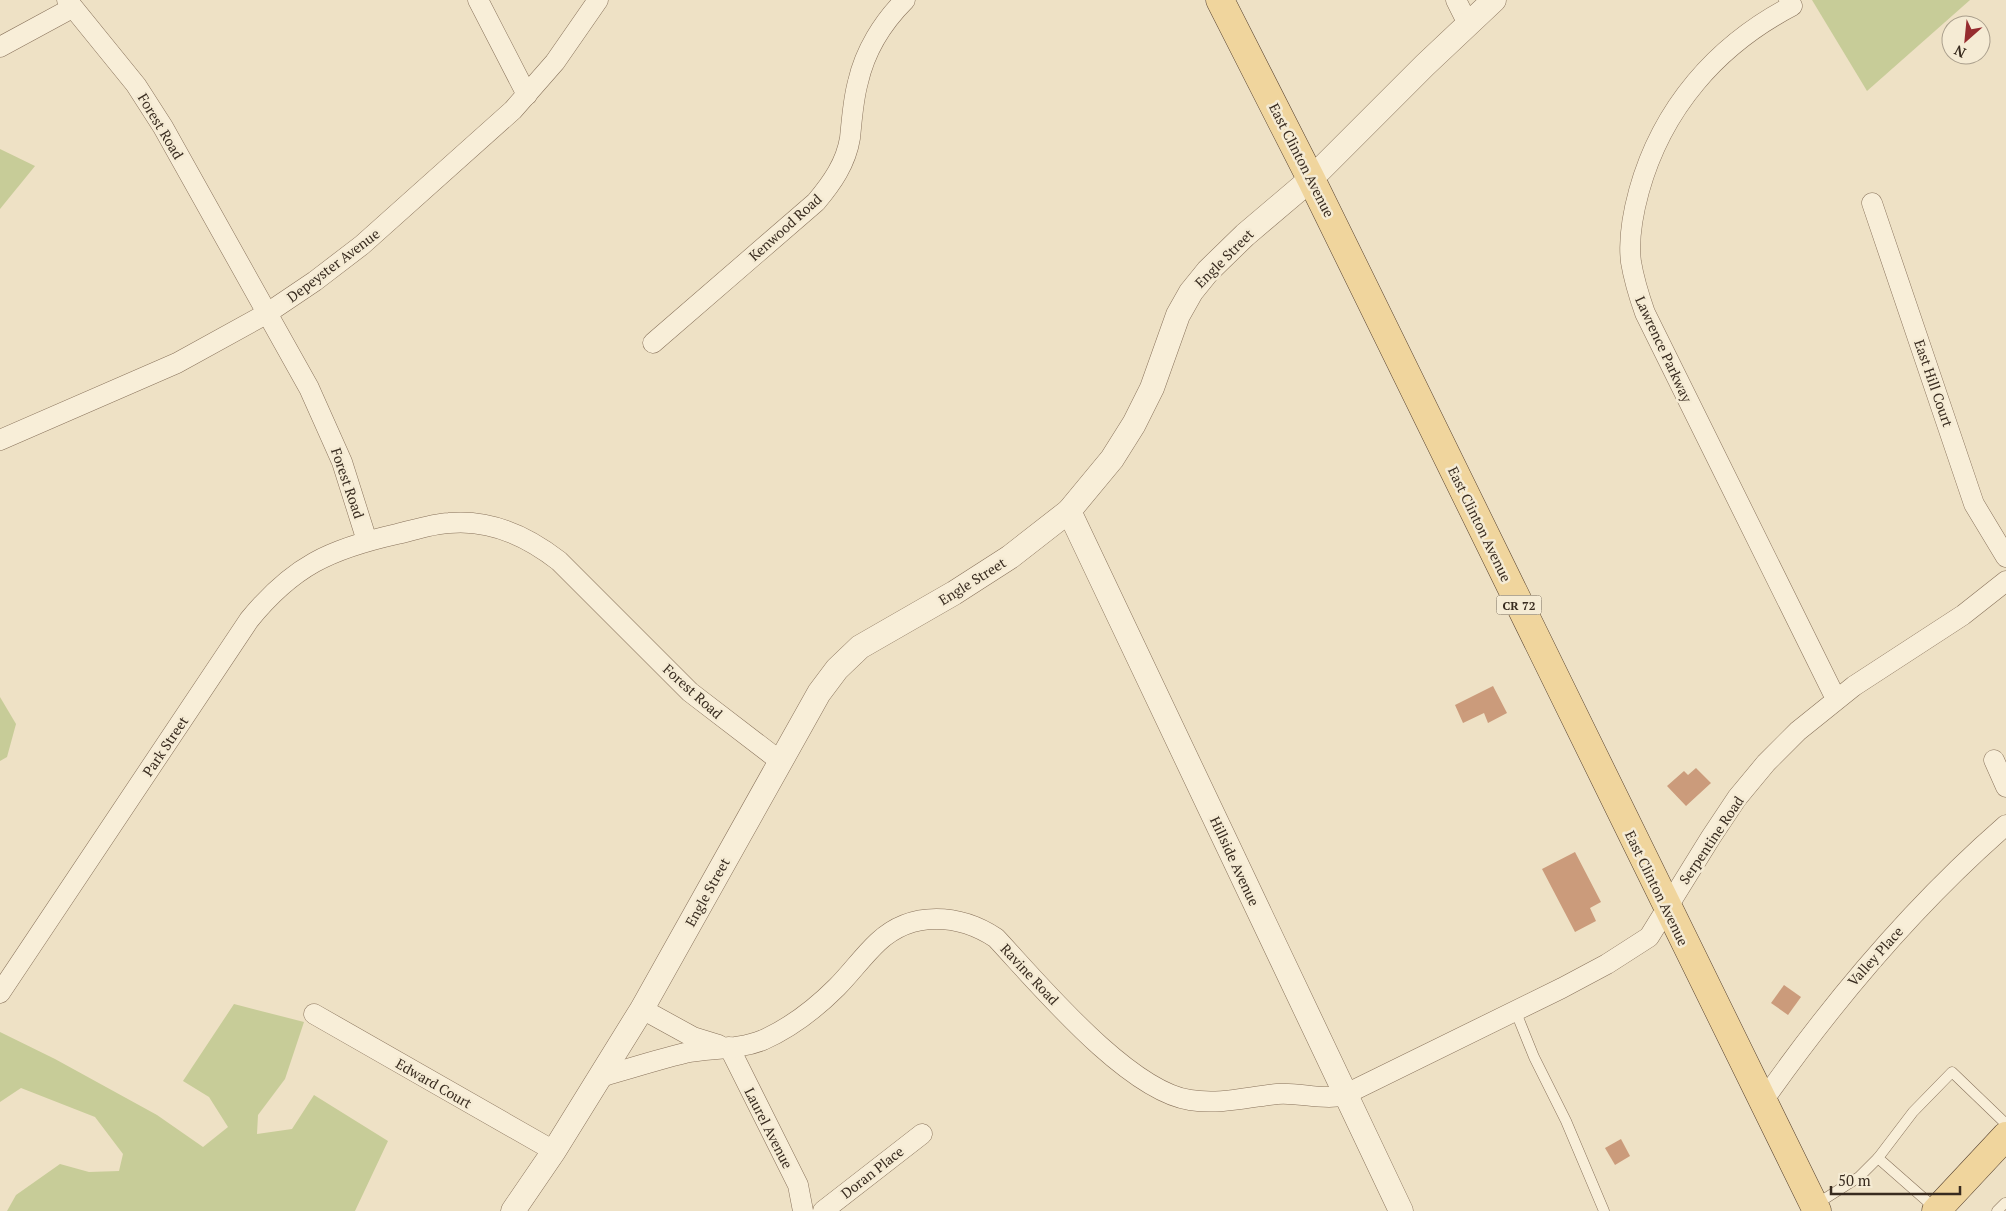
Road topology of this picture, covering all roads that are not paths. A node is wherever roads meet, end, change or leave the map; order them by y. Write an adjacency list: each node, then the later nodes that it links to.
1 (478, 0): 11 (street)
2 (598, 0): 11 (street, Depeyster Avenue)
3 (905, 0): 15 (street, Kenwood Road)
4 (1220, 0): 12 (main road, East Clinton Avenue / CR 72)
5 (1456, 0): 9 (street)
6 (1494, 0): 9 (street, Engle Street)
7 (1789, 0): 21 (street, Lawrence Parkway)
8 (69, 4): 10 (street); 14 (street, Forest Road)
9 (1468, 24): 12 (street, Engle Street)
10 (0, 47)
11 (527, 95): 14 (street, Depeyster Avenue)
12 (1311, 179): 17 (street, Engle Street); 26 (main road, East Clinton Avenue / CR 72)
13 (1872, 204): 19 (street, East Hill Court)
14 (266, 314): 16 (street, Depeyster Avenue); 18 (street, Forest Road)
15 (653, 343)
16 (0, 440)
17 (1069, 510): 23 (street, Engle Street); 33 (street, Hillside Avenue)
18 (367, 541): 23 (street, Forest Road); 27 (street, Park Street)
19 (2006, 557)
20 (2006, 581): 21 (street, Serpentine Road)
21 (1836, 699): 26 (street, Serpentine Road)
22 (1994, 760): 24 (street)
23 (780, 761): 28 (street, Engle Street)
24 (2006, 787)
25 (2006, 825): 34 (street, Valley Place)
26 (1667, 907): 29 (street, Serpentine Road); 34 (main road, East Clinton Avenue / CR 72)
27 (0, 993)
28 (642, 1009): 31 (street, Ravine Road); 32 (street, Engle Street)
29 (1515, 1010): 33 (street, Serpentine Road); 47 (lane)
30 (314, 1014): 38 (street, Edward Court)
31 (729, 1047): 32 (street, Ravine Road); 33 (street, Ravine Road); 44 (street, Laurel Avenue)
32 (600, 1077): 38 (street, Engle Street)
33 (1347, 1094): 46 (street, Hillside Avenue)
34 (1763, 1101): 41 (main road, East Clinton Avenue / CR 72)
35 (2006, 1124): 39 (lane)
36 (922, 1134): 45 (street, Doran Place)
37 (2006, 1136): 42 (main road)
38 (554, 1151): 43 (street, Engle Street)
39 (1878, 1158): 41 (lane); 42 (lane)
40 (2005, 1203): 48 (lane)
41 (1815, 1208)
42 (1943, 1209)
43 (513, 1211)
44 (803, 1211)
45 (823, 1211)
46 (1401, 1211)
47 (1604, 1211)
48 (1997, 1211)

